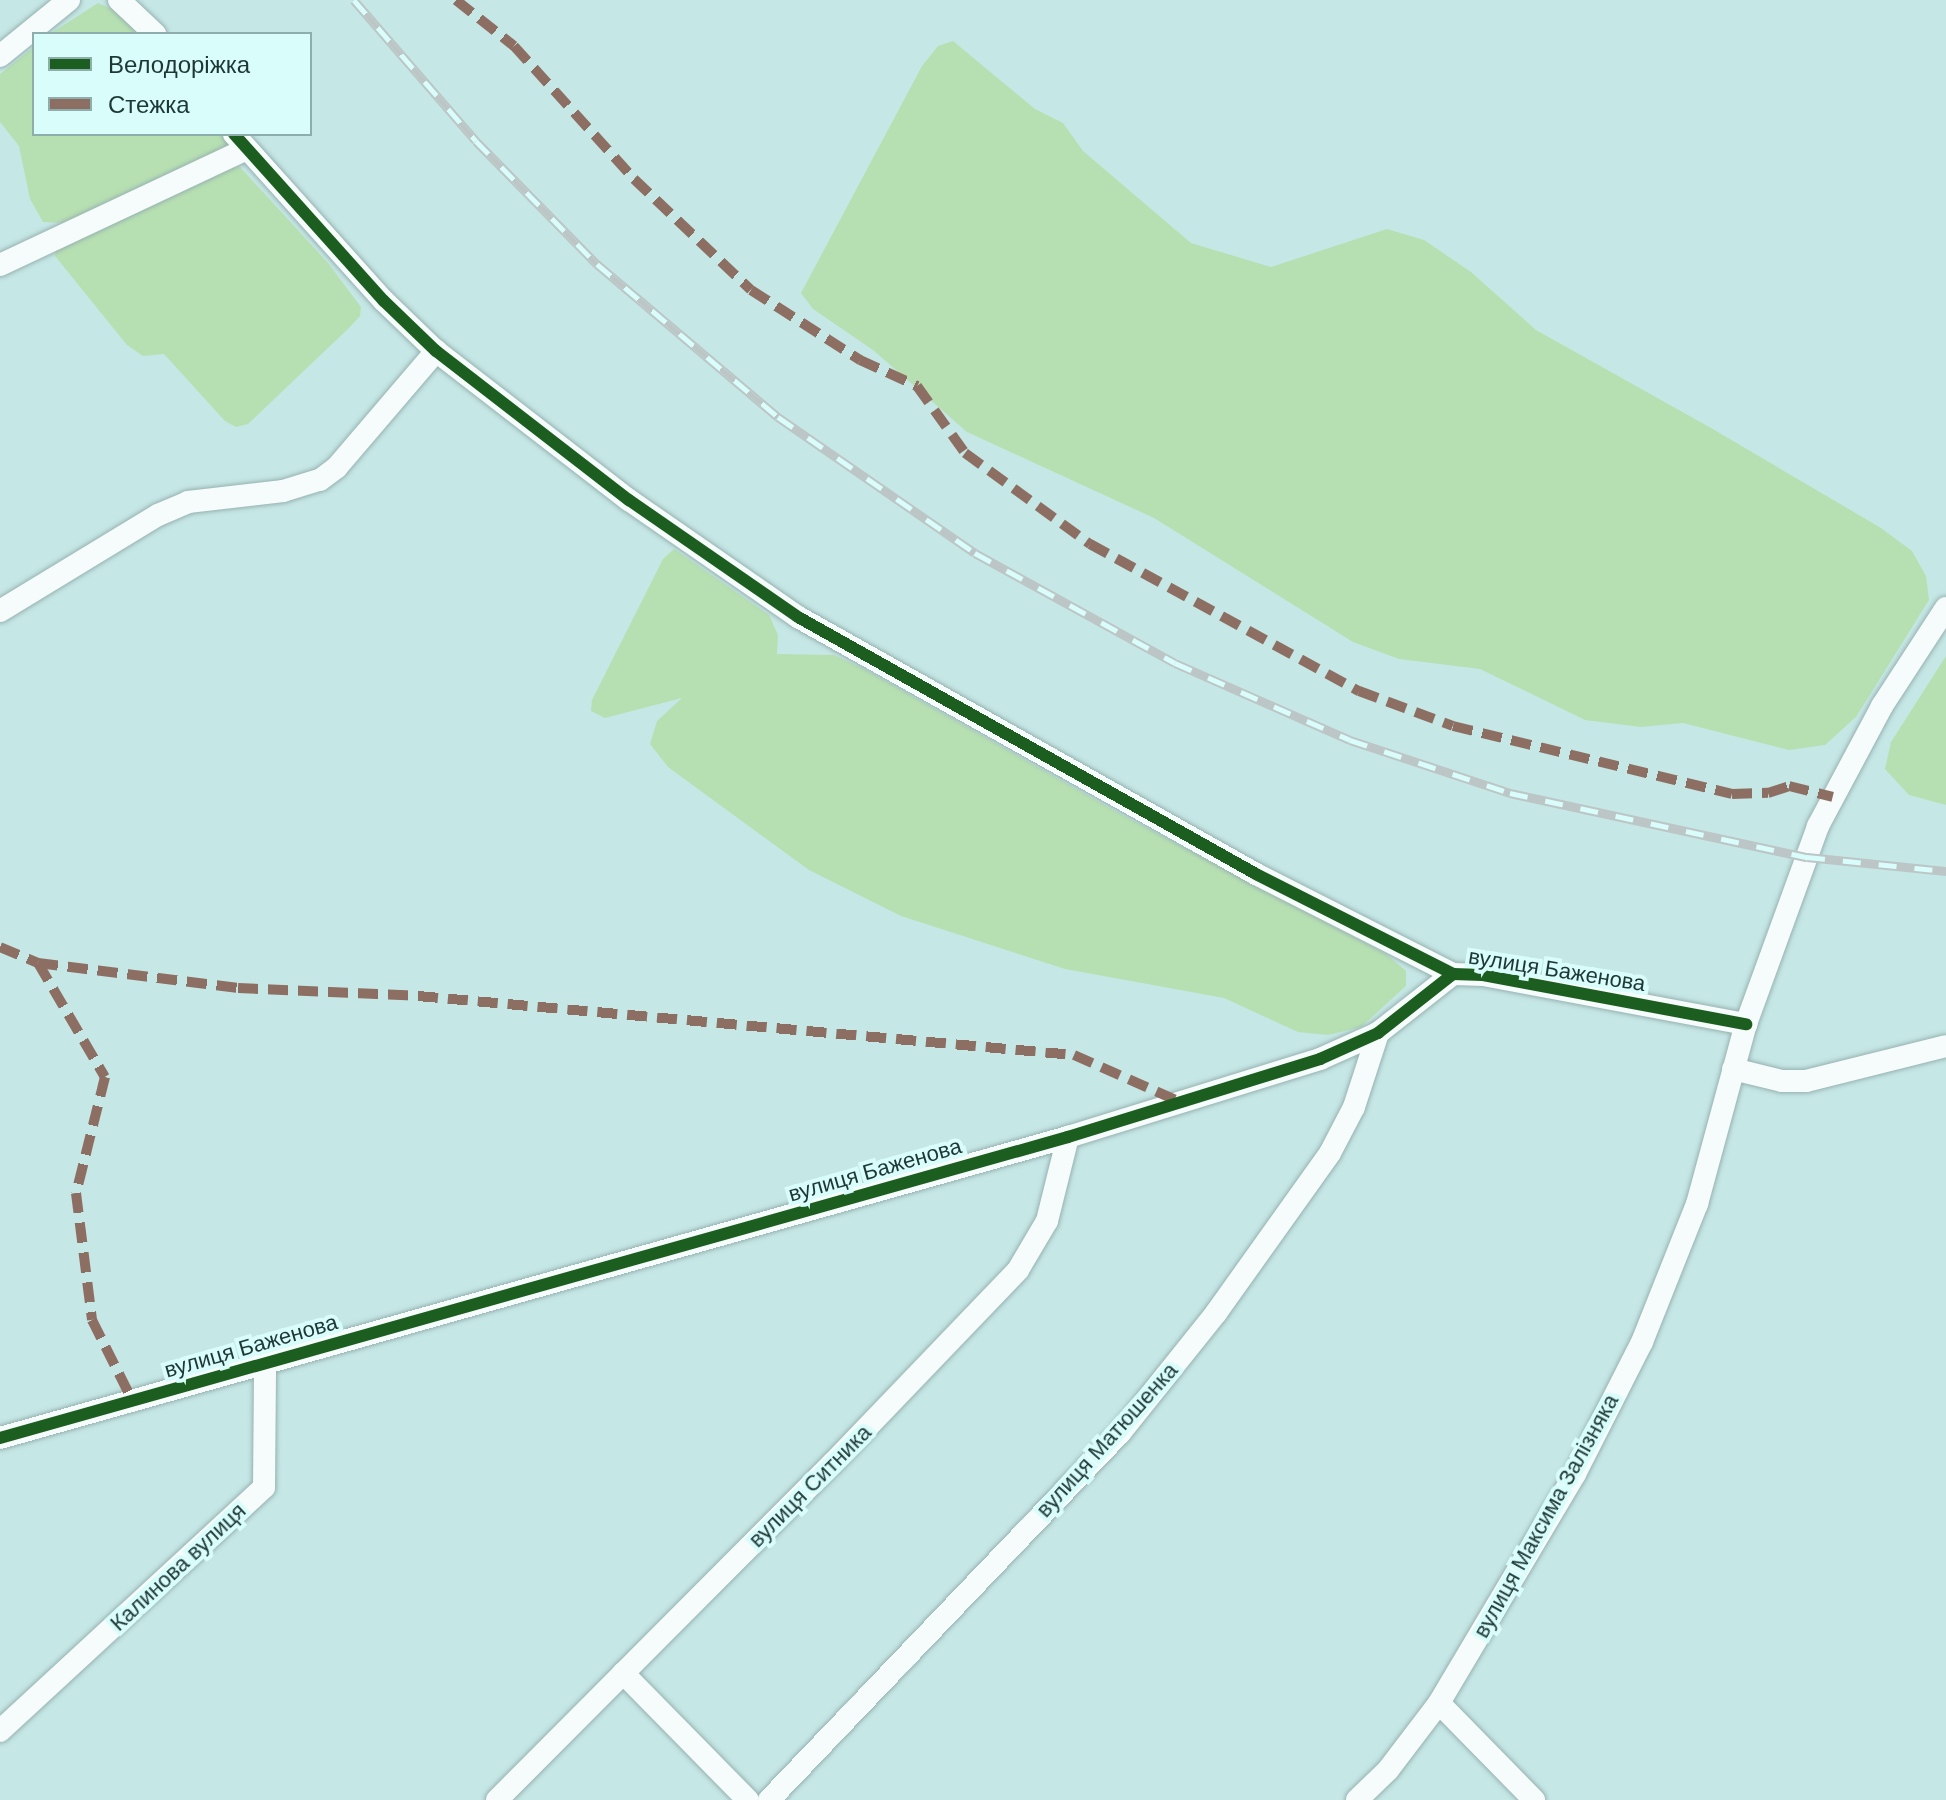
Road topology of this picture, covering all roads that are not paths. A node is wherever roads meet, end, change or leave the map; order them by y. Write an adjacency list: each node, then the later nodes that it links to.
1 (69, 0): 4 (street)
2 (119, 0): 3 (street)
3 (153, 32)
4 (0, 56)
5 (240, 142): 6 (street); 7 (street)
6 (0, 265)
7 (436, 351): 9 (street); 10 (street)
8 (1946, 608): 11 (street, вулиця Максима Залізняка)
9 (0, 611)
10 (1453, 974): 11 (street, вулиця Баженова); 12 (street, вулиця Баженова)
11 (1746, 1024): 14 (street, вулиця Максима Залізняка)
12 (1378, 1033): 15 (street, вулиця Баженова); 23 (street, вулиця Матюшенка)
13 (1946, 1046): 14 (street)
14 (1733, 1069): 19 (street, вулиця Максима Залізняка)
15 (1068, 1137): 16 (street, вулиця Баженова); 18 (street, вулиця Ситника)
16 (265, 1362): 17 (street, вулиця Баженова); 20 (street, Калинова вулиця)
17 (0, 1438)
18 (623, 1673): 21 (street, вулиця Ситника); 22 (street)
19 (1439, 1703): 24 (street, вулиця Максима Залізняка); 25 (street)
20 (0, 1731)
21 (497, 1800)
22 (748, 1800)
23 (769, 1800)
24 (1357, 1800)
25 (1534, 1800)

